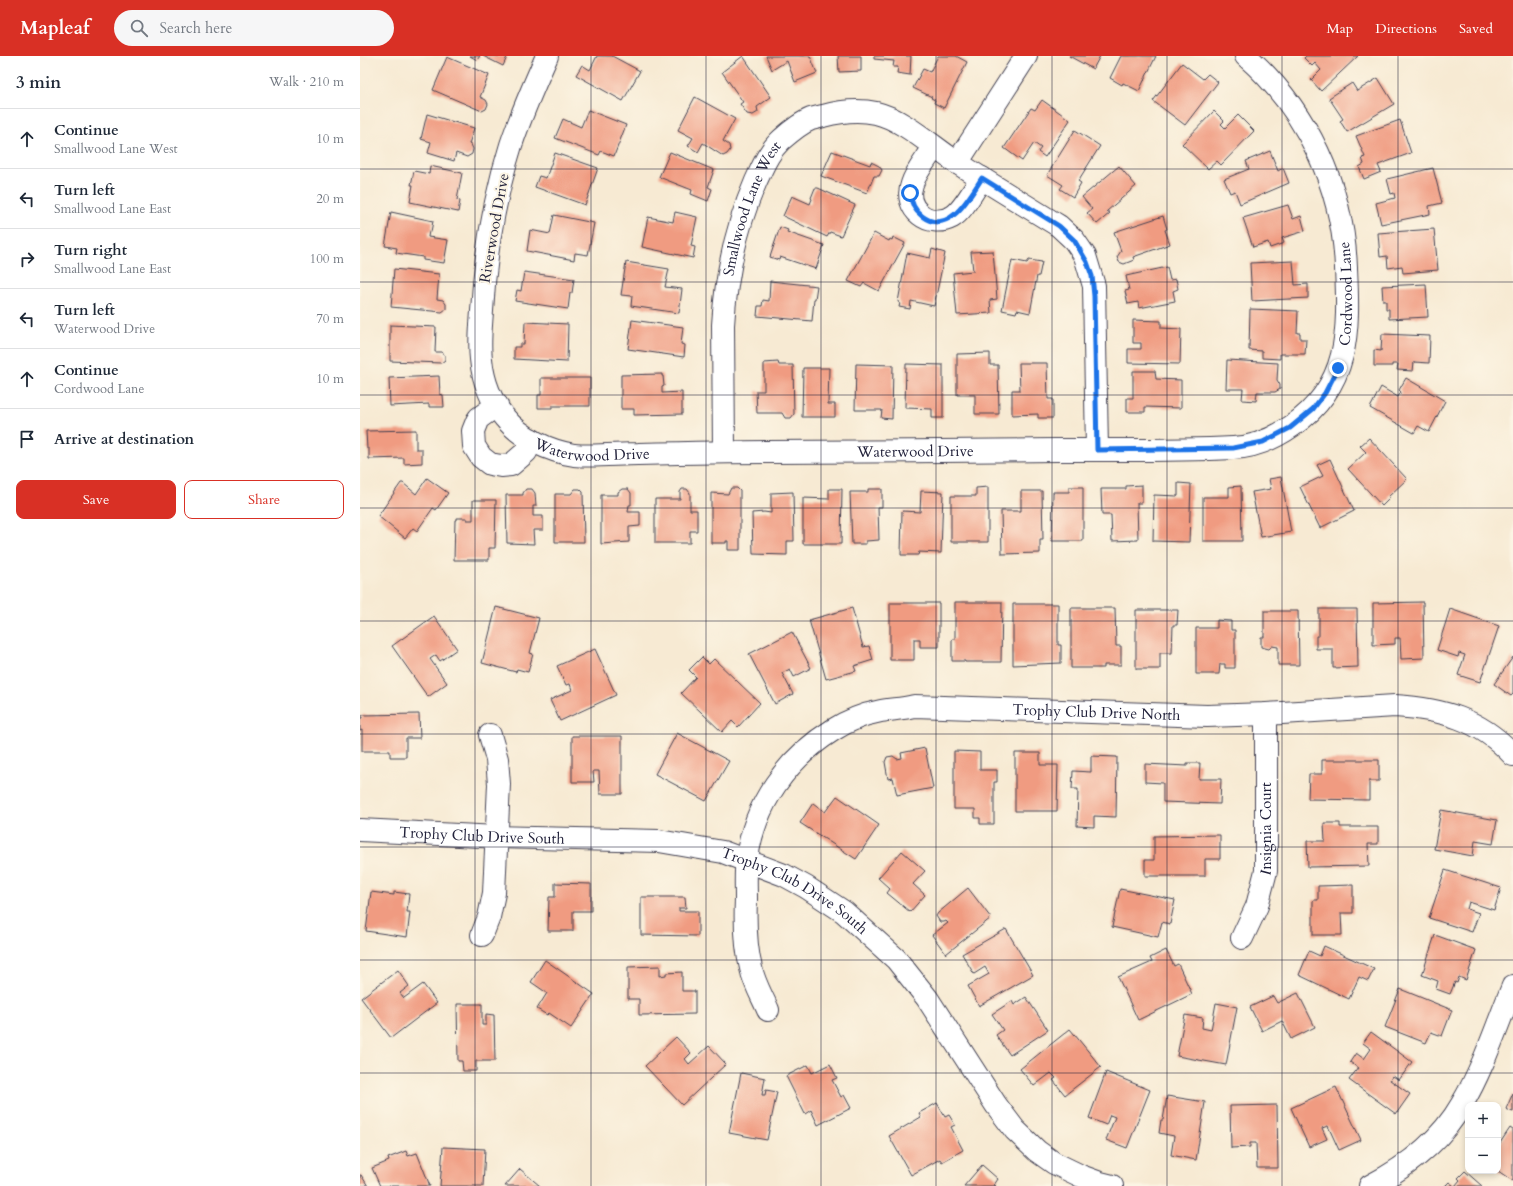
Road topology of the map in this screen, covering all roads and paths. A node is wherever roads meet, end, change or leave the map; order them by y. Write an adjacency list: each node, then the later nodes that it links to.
1 (547, 56): 7 (street, Riverwood Drive)
2 (1026, 56): 5 (street)
3 (1246, 56): 8 (street, Cordwood Lane)
4 (934, 147): 5 (street, Smallwood Lane West); 6 (street); 12 (street, Smallwood Lane West)
5 (957, 163): 6 (street, Smallwood Lane West)
6 (982, 178): 11 (street, Smallwood Lane West)
7 (497, 405): 9 (street, Riverwood Drive); 10 (street)
8 (1313, 409): 11 (street, Waterwood Drive)
9 (514, 426): 10 (street, Waterwood Drive)
10 (532, 440): 12 (street, Waterwood Drive)
11 (1097, 450): 12 (street, Waterwood Drive)
12 (724, 452)
13 (1266, 714): 15 (street, Trophy Club Drive North); 18 (street, Trophy Club Drive North); 20 (street, Insignia Court)
14 (490, 734): 17 (street)
15 (1513, 755)
16 (360, 830): 17 (street, Trophy Club Drive South)
17 (497, 837): 18 (street, Trophy Club Drive South); 19 (street)
18 (746, 861): 22 (street, Trophy Club Drive North); 23 (street, Trophy Club Drive South)
19 (482, 935)
20 (1242, 938)
21 (1513, 986): 24 (street)
22 (768, 1010)
23 (1112, 1186)
24 (1370, 1186)

